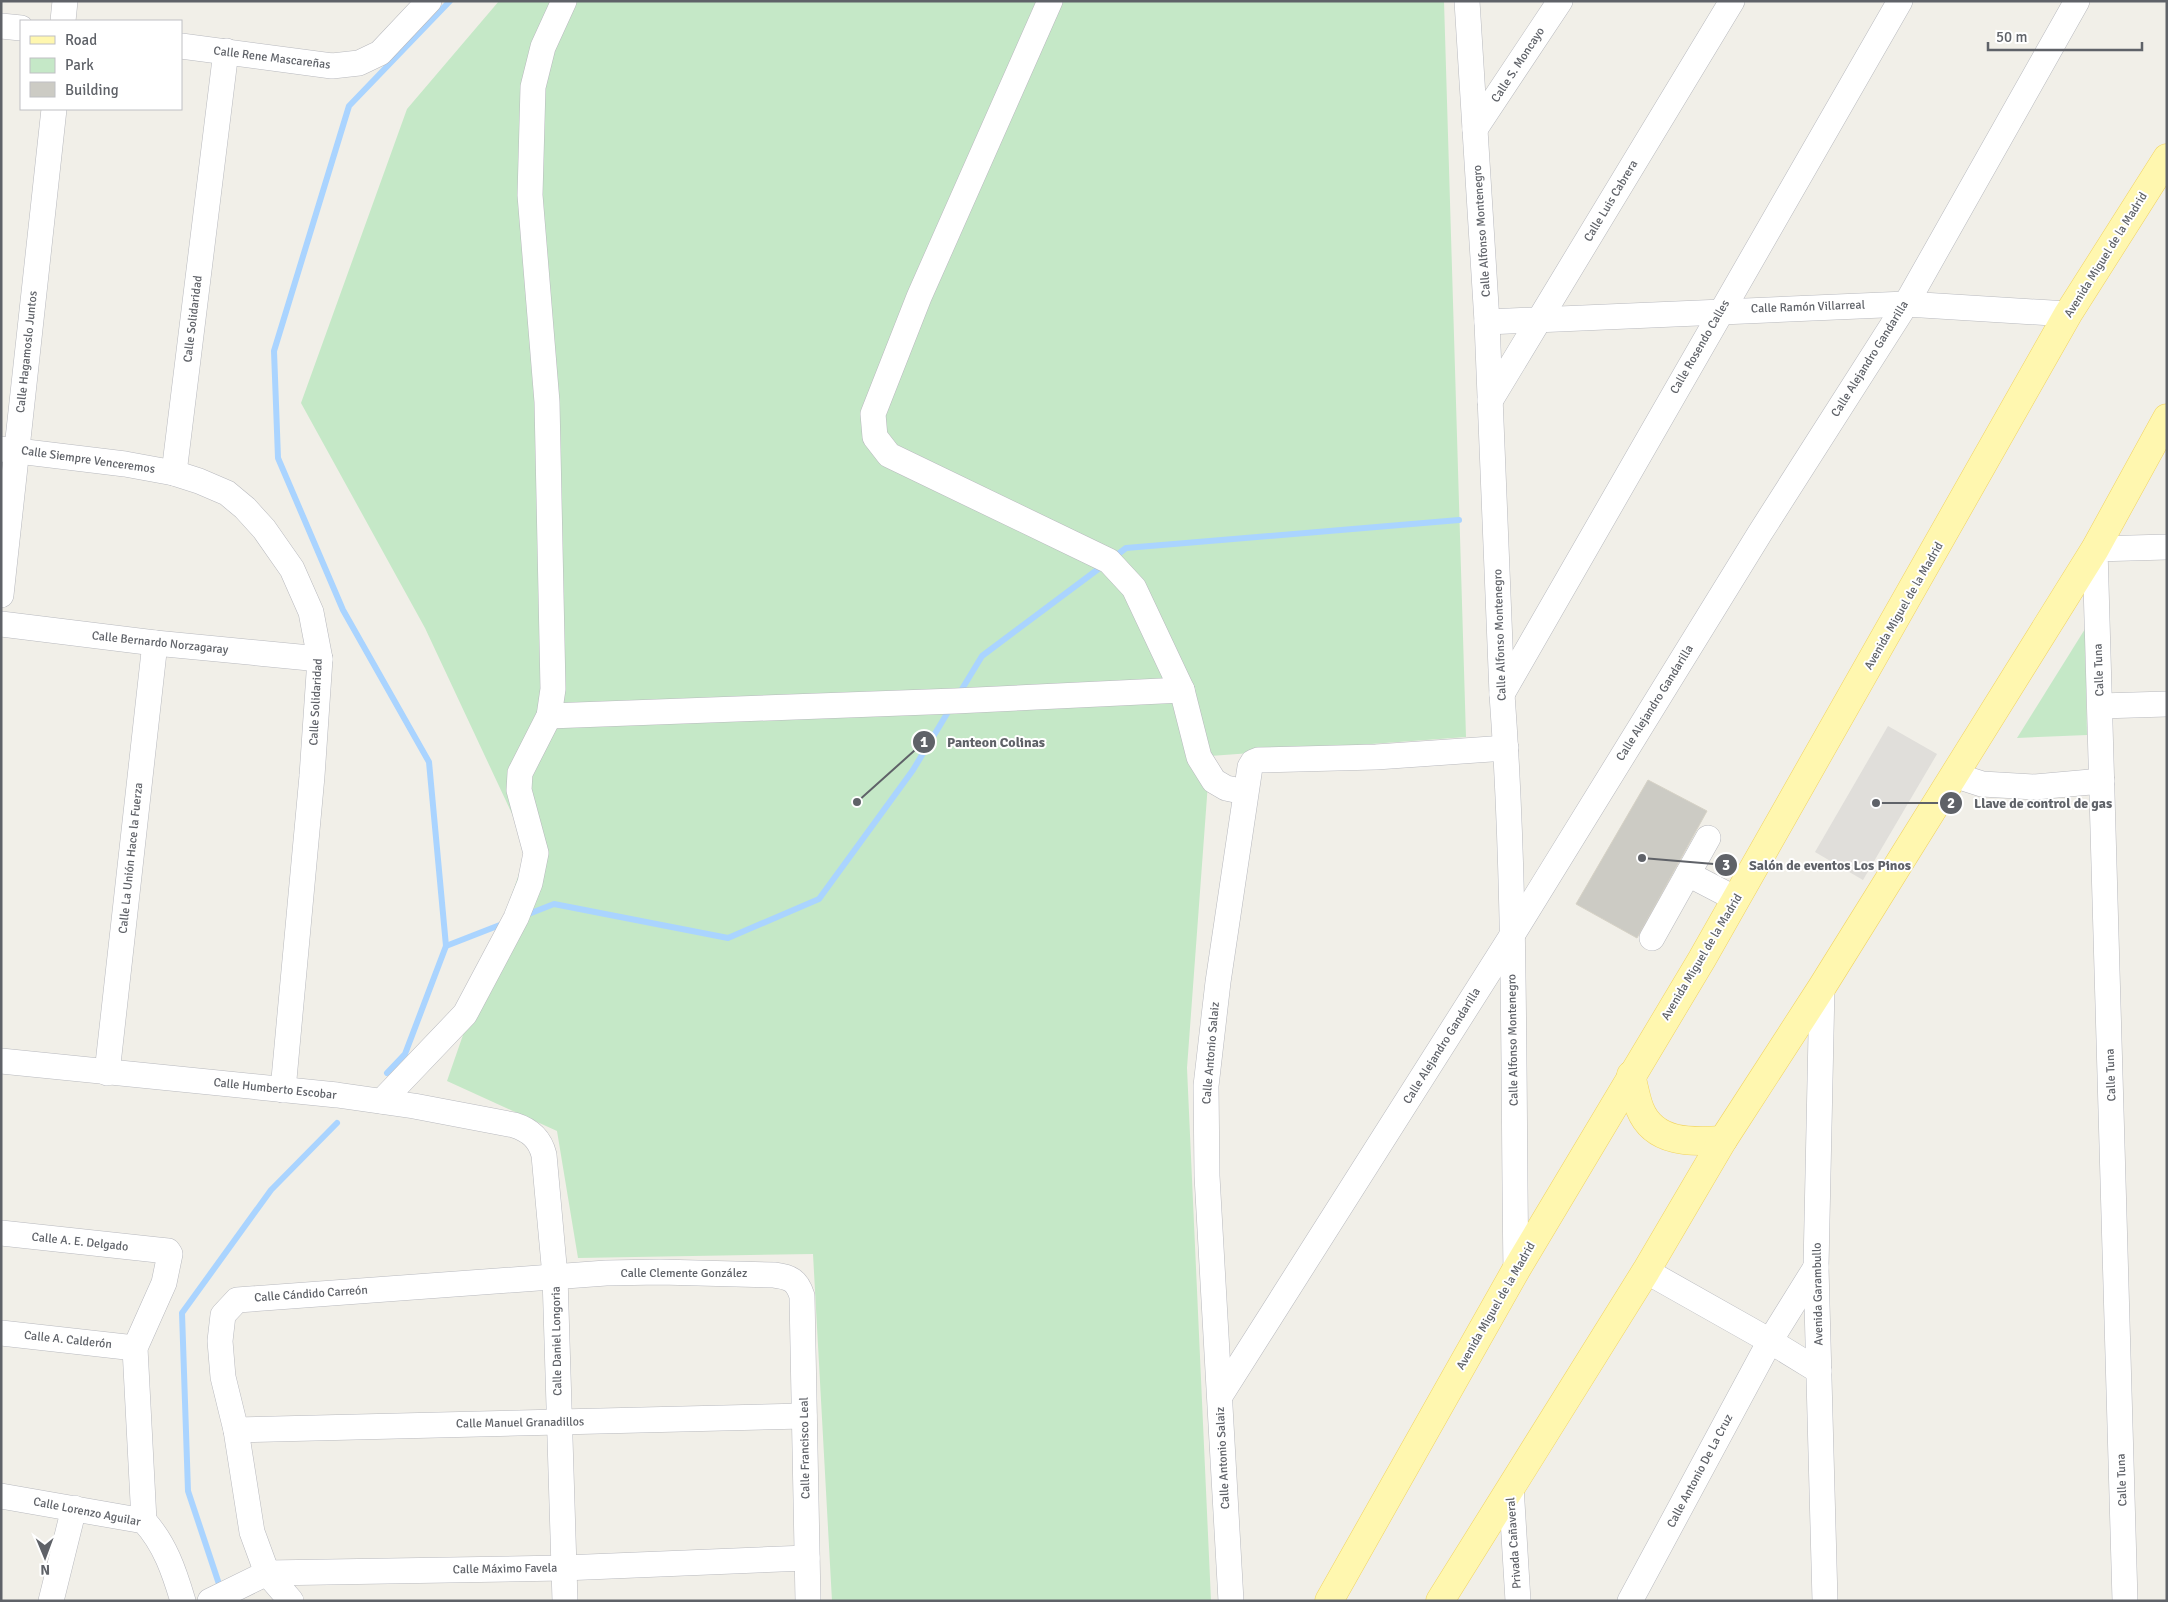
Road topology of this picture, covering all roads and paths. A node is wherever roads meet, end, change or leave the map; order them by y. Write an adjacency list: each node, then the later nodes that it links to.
1 (65, 1): 10 (street)
2 (429, 1): 14 (street, Calle Rene Mascareñas)
3 (564, 1): 37 (street)
4 (1050, 1): 33 (street)
5 (1468, 1): 16 (street, Calle Alfonso Montenegro)
6 (1560, 1): 16 (street, Calle S. Moncayo)
7 (1732, 1): 21 (street, Calle Luis Cabrera)
8 (1900, 1): 19 (street, Calle Rosendo Calles)
9 (2077, 1): 18 (street, Calle Alejandro Gandarilla)
10 (63, 20)
11 (1, 26): 12 (street)
12 (20, 28)
13 (182, 46): 14 (street, Calle Rene Mascareñas)
14 (226, 51): 26 (street, Calle Solidaridad)
15 (54, 110): 25 (street, Calle Hagamoslo Juntos)
16 (1475, 129): 22 (street, Calle Alfonso Montenegro)
17 (2167, 158): 20 (main road, Avenida Miguel de la Madrid)
18 (1906, 304): 19 (street, Calle Ramón Villarreal); 20 (street, Calle Ramón Villarreal); 45 (street, Calle Alejandro Gandarilla)
19 (1722, 310): 21 (street, Calle Ramón Villarreal); 34 (street, Calle Rosendo Calles)
20 (2068, 314): 44 (main road, Avenida Miguel de la Madrid)
21 (1539, 320): 22 (street, Calle Ramón Villarreal); 23 (street, Calle Luis Cabrera)
22 (1487, 322): 23 (street, Calle Alfonso Montenegro)
23 (1490, 401): 34 (street, Calle Alfonso Montenegro)
24 (2167, 418): 28 (main road)
25 (9, 450): 26 (street, Calle Siempre Venceremos); 29 (street, Calle Hagamoslo Juntos)
26 (174, 474): 32 (street, Calle Solidaridad)
27 (2167, 548): 28 (street)
28 (2095, 549): 36 (street, Calle Tuna); 39 (main road)
29 (1, 595)
30 (1, 624): 31 (street, Calle Bernardo Norzagaray)
31 (155, 643): 32 (street, Calle Bernardo Norzagaray); 49 (street, Calle La Unión Hace la Fuerza)
32 (320, 659): 51 (street, Calle Solidaridad)
33 (1182, 690): 37 (street); 41 (street)
34 (1502, 694): 38 (street, Calle Alfonso Montenegro)
35 (2167, 704): 36 (street)
36 (2100, 706): 40 (street, Calle Tuna)
37 (549, 716): 52 (street)
38 (1506, 748): 41 (street, Calle Antonio Salaiz); 45 (street, Calle Alfonso Montenegro)
39 (1954, 776): 40 (street); 47 (main road)
40 (2102, 781): 88 (street, Calle Tuna)
41 (1246, 792): 65 (street, Calle Antonio Salaiz)
42 (1708, 838): 43 (street)
43 (1688, 874): 44 (street); 46 (street)
44 (1736, 899): 50 (main road, Avenida Miguel de la Madrid)
45 (1511, 937): 57 (street, Calle Alfonso Montenegro); 65 (street, Calle Alejandro Gandarilla)
46 (1652, 938)
47 (1822, 987): 53 (main road); 56 (street, Avenida Garambullo)
48 (1, 1061): 49 (street, Calle Humberto Escobar)
49 (107, 1072): 51 (street, Calle Humberto Escobar)
50 (1631, 1075): 53 (main road); 57 (main road, Avenida Miguel de la Madrid)
51 (283, 1090): 52 (street, Calle Humberto Escobar)
52 (382, 1102): 54 (street, Calle Humberto Escobar)
53 (1723, 1140): 58 (main road)
54 (540, 1143): 59 (street, Calle Daniel Longoria)
55 (1, 1233): 63 (street, Calle A. E. Delgado)
56 (1816, 1267): 62 (street, Calle Antonio De La Cruz); 64 (street, Avenida Garambullo)
57 (1516, 1270): 83 (main road, Avenida Miguel de la Madrid)
58 (1646, 1271): 62 (street); 69 (main road)
59 (555, 1276): 60 (street, Calle Clemente González); 67 (street, Calle Daniel Longoria); 68 (street, Calle Cándido Carreón)
60 (802, 1296): 66 (street, Calle Francisco Leal)
61 (1, 1333): 63 (street, Calle A. Calderón)
62 (1770, 1341): 64 (street); 86 (street, Calle Antonio De La Cruz)
63 (135, 1348): 72 (street)
64 (1819, 1371): 87 (street, Avenida Garambullo)
65 (1220, 1396): 82 (street, Calle Antonio Salaiz)
66 (804, 1416): 67 (street, Calle Manuel Granadillos); 73 (street, Calle Francisco Leal)
67 (558, 1423): 68 (street, Calle Manuel Granadillos); 74 (street, Calle Daniel Longoria)
68 (236, 1430): 75 (street, Calle Cándido Carreón)
69 (1511, 1486): 84 (main road); 85 (street, Privada Cañaveral)
70 (1, 1496): 71 (street, Calle Lorenzo Aguilar)
71 (74, 1508): 72 (street, Calle Lorenzo Aguilar); 77 (street)
72 (144, 1520): 78 (street, Calle Lorenzo Aguilar)
73 (806, 1558): 74 (street, Calle Máximo Favela); 81 (street, Calle Francisco Leal)
74 (563, 1568): 75 (street, Calle Máximo Favela); 80 (street, Calle Daniel Longoria)
75 (258, 1578): 76 (street, Calle Máximo Favela); 79 (street, Calle Cándido Carreón)
76 (211, 1600)
77 (51, 1601)
78 (183, 1601)
79 (291, 1601)
80 (565, 1601)
81 (808, 1601)
82 (1231, 1601)
83 (1329, 1601)
84 (1440, 1601)
85 (1518, 1601)
86 (1630, 1601)
87 (1824, 1601)
88 (2125, 1601)

